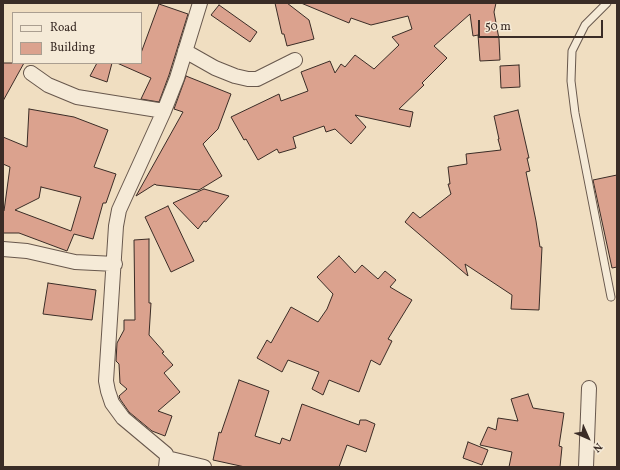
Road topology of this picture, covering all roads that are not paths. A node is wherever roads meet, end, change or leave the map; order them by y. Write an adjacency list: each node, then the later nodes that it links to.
1 (200, 3): 3 (street)
2 (607, 3): 9 (lane)
3 (185, 51): 4 (street); 6 (street)
4 (295, 60)
5 (31, 73): 6 (street)
6 (164, 111): 8 (street)
7 (3, 249): 8 (street)
8 (115, 264): 11 (street)
9 (611, 297)
10 (590, 388): 13 (street)
11 (167, 462): 12 (street)
12 (204, 467)
13 (586, 467)

